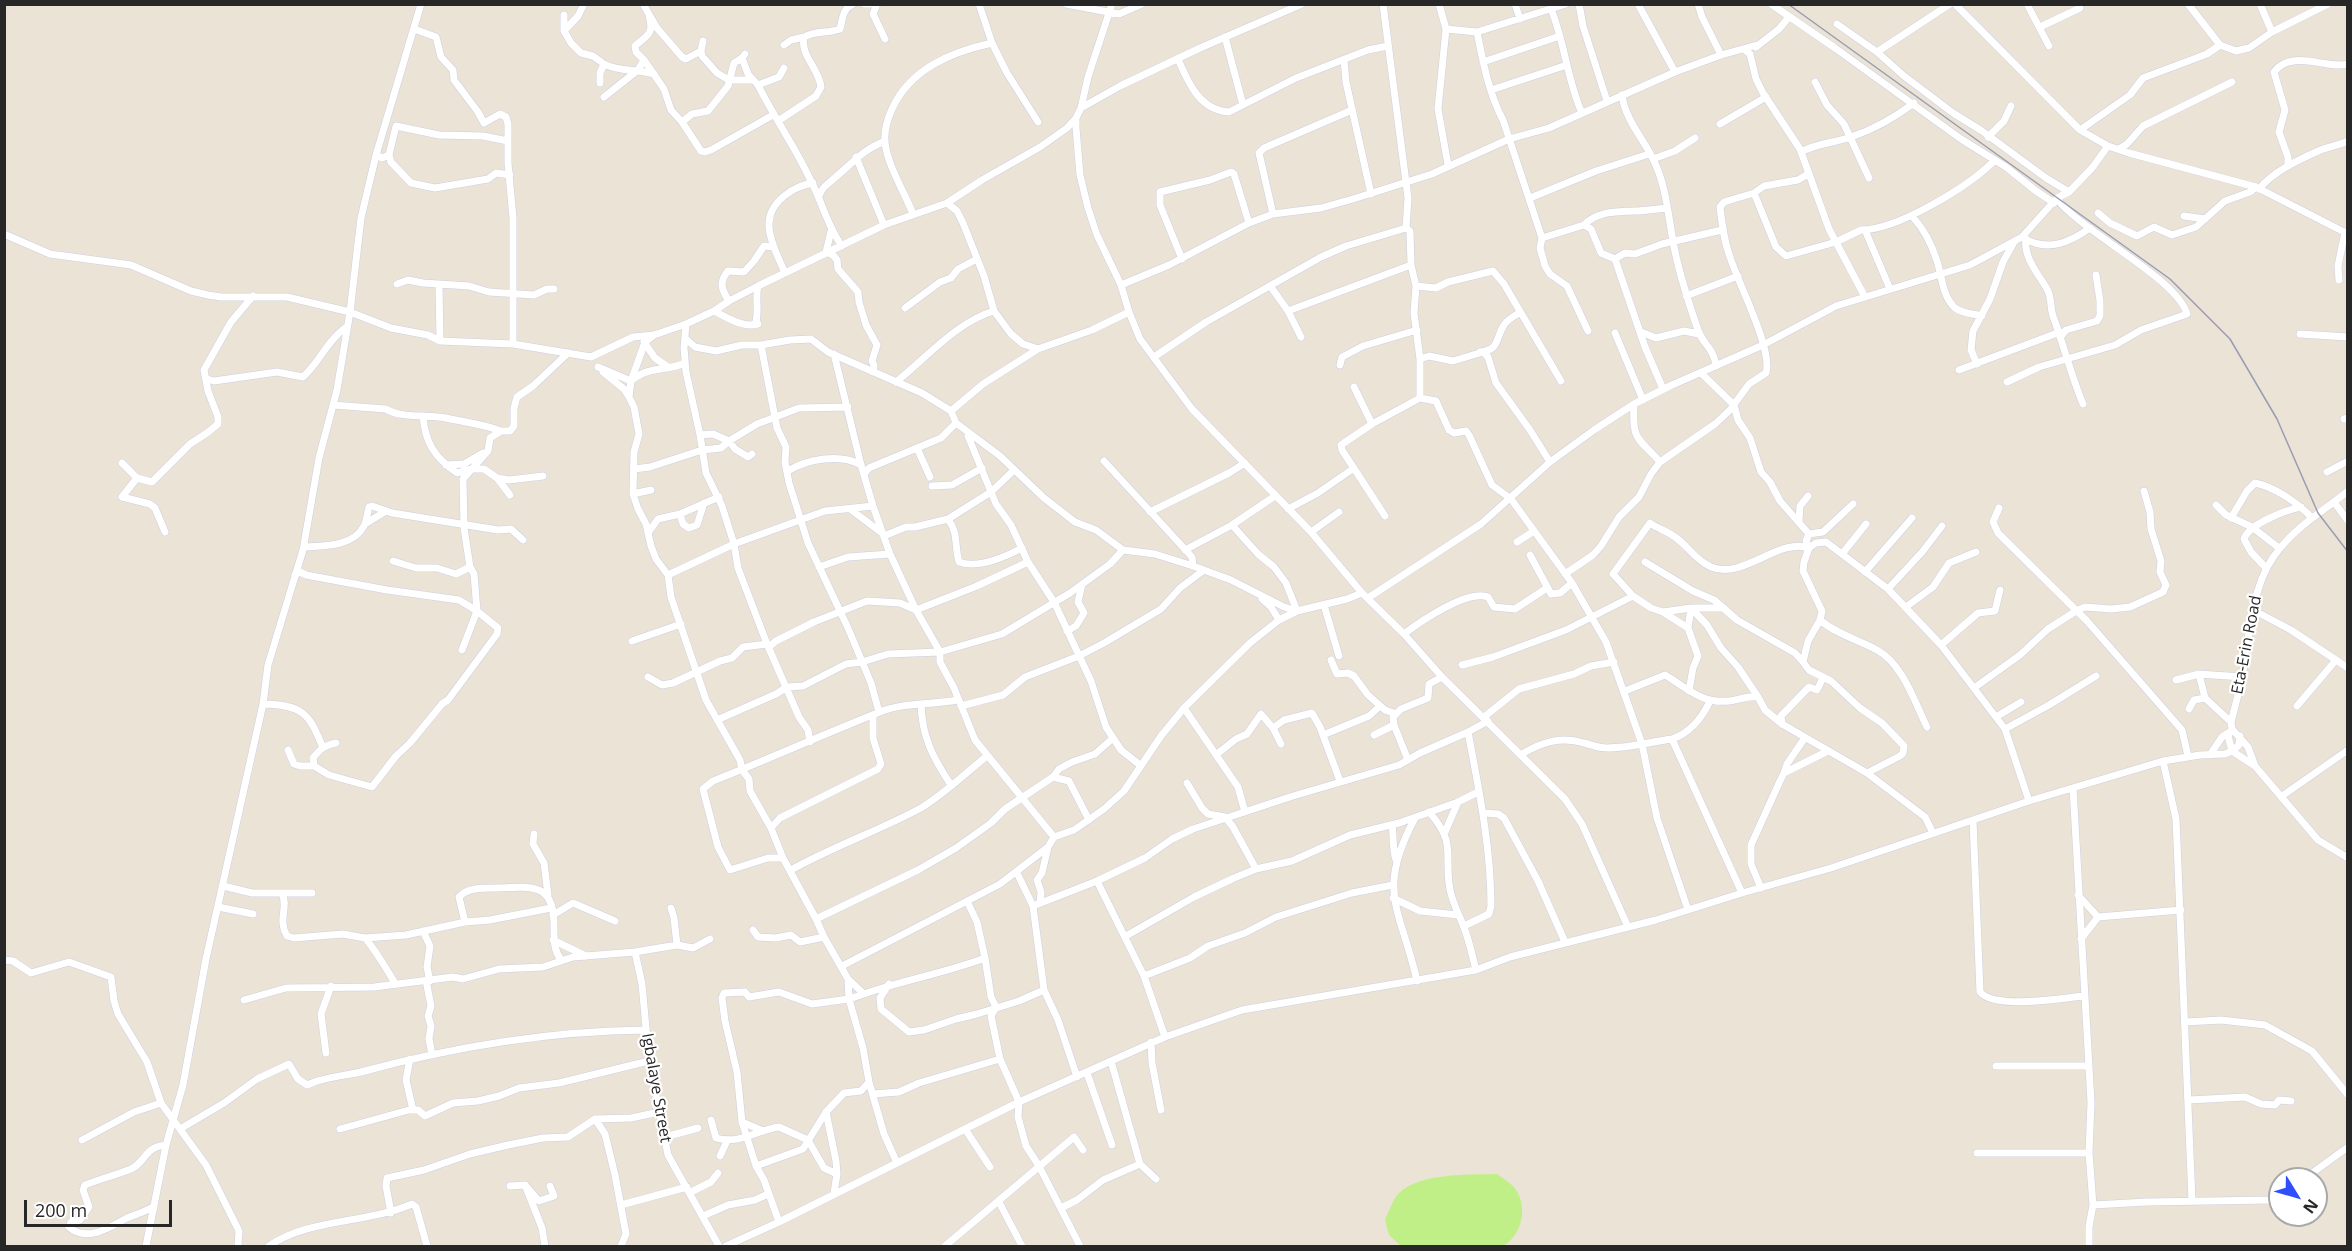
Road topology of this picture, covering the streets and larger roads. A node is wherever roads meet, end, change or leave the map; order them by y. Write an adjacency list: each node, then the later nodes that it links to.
1 (421, 4): 35 (street)
2 (584, 4): 37 (street)
3 (643, 4): 30 (street)
4 (853, 4): 41 (street)
5 (864, 4): 6 (street)
6 (875, 4): 43 (street)
7 (979, 4): 45 (street)
8 (1066, 4): 28 (street)
9 (1112, 4): 28 (street)
10 (1142, 4): 28 (street)
11 (1302, 4): 42 (street)
12 (1383, 4): 48 (street)
13 (1439, 4): 36 (street)
14 (1515, 4): 32 (street)
15 (1566, 4): 27 (street)
16 (1579, 4): 74 (street)
17 (1638, 4): 63 (street)
18 (1698, 4): 53 (street)
19 (1771, 4): 31 (street)
20 (1950, 4): 52 (street)
21 (1955, 4): 86 (street)
22 (2027, 4): 34 (street)
23 (2188, 4): 47 (street)
24 (2260, 4): 39 (street)
25 (2328, 4): 39 (street)
26 (2080, 8): 34 (street)
27 (1551, 9): 32 (street); 40 (street)
28 (1109, 13): 78 (street)
29 (564, 15): 37 (street)
30 (649, 15): 50 (street); 55 (street)
31 (1789, 17): 51 (street); 75 (street)
32 (1520, 19): 38 (street)
33 (1837, 24): 52 (street)
34 (2040, 27): 49 (street)
35 (414, 29): 91 (street); 98 (street)
36 (1446, 30): 38 (street); 101 (street)
37 (564, 31): 58 (street)
38 (1477, 32): 57 (street)
39 (2272, 32): 47 (street)
40 (1560, 36): 57 (street); 59 (street)
41 (804, 37): 46 (street); 81 (street)
42 (1225, 37): 54 (street); 76 (street)
43 (885, 39)
44 (703, 41): 50 (street)
45 (992, 43): 84 (street); 92 (street)
46 (784, 45)
47 (2220, 45): 86 (street)
48 (1388, 46): 56 (street); 107 (street)
49 (2049, 46)
50 (701, 51): 65 (street)
51 (1748, 52): 53 (street); 73 (street)
52 (1877, 52): 87 (street)
53 (1721, 55): 63 (street)
54 (1178, 58): 76 (street); 78 (street)
55 (645, 60): 62 (street); 64 (street)
56 (1344, 60): 76 (street); 79 (street)
57 (1483, 62): 70 (street)
58 (604, 64): 62 (street); 68 (street)
59 (1567, 64): 70 (street); 80 (street)
60 (2348, 64): 102 (street)
61 (784, 68): 69 (street)
62 (638, 70): 64 (street); 72 (street)
63 (1675, 72): 71 (street)
64 (654, 74): 83 (street)
65 (729, 80): 69 (street); 69 (street); 83 (street)
66 (1815, 82): 89 (street)
67 (2232, 82): 95 (street)
68 (600, 83)
69 (755, 83): 81 (street)
70 (1491, 90): 90 (street)
71 (1622, 95): 74 (street); 97 (street)
72 (604, 97)
73 (1766, 97): 85 (street); 96 (street)
74 (1607, 101): 80 (street)
75 (1914, 104): 89 (street); 100 (street)
76 (1243, 105)
77 (2011, 106): 87 (street)
78 (1081, 108): 82 (street)
79 (1352, 110): 111 (street); 119 (street)
80 (1582, 113): 90 (street)
81 (776, 118): 83 (street); 106 (street)
82 (1076, 118): 115 (street); 152 (street)
83 (682, 122)
84 (1038, 122)
85 (1720, 124)
86 (2080, 130): 94 (street)
87 (1988, 137): 109 (street)
88 (1695, 138): 97 (street)
89 (1850, 138): 96 (street); 105 (street)
90 (1509, 139): 101 (street); 113 (street)
91 (508, 141): 98 (street); 104 (street)
92 (885, 141): 99 (street); 118 (street)
93 (2348, 141): 102 (street)
94 (2108, 146): 95 (street); 109 (street)
95 (2119, 149): 108 (street)
96 (1801, 152): 103 (street)
97 (1652, 156): 113 (street); 116 (street)
98 (384, 157): 104 (street); 167 (street)
99 (856, 157): 112 (street); 124 (street)
100 (1994, 161): 114 (street); 120 (street)
101 (1448, 165): 107 (street)
102 (2288, 166): 108 (street)
103 (1808, 174): 110 (street); 136 (street)
104 (510, 175): 158 (street)
105 (1869, 178)
106 (813, 183): 112 (street); 139 (street)
107 (1406, 183): 111 (street); 126 (street)
108 (2257, 188): 122 (street); 131 (street)
109 (2069, 192): 114 (street)
110 (1754, 193): 128 (street); 136 (street)
111 (1371, 194): 119 (street)
112 (819, 196): 130 (street)
113 (1530, 198): 133 (street)
114 (2056, 201): 127 (street); 134 (street)
115 (947, 203): 118 (street); 141 (street)
116 (1667, 208): 125 (street); 135 (street)
117 (2098, 213): 122 (street)
118 (913, 214): 124 (street)
119 (1273, 214): 123 (street)
120 (1912, 216): 129 (street); 146 (street)
121 (2184, 216): 122 (street)
122 (2205, 219)
123 (1250, 223): 142 (street); 142 (street)
124 (884, 225): 138 (street)
125 (1584, 225): 133 (street); 143 (street)
126 (1406, 228): 144 (street); 155 (street)
127 (2090, 228): 134 (street); 197 (street)
128 (1722, 230): 135 (street); 148 (street)
129 (1865, 230): 136 (street); 157 (street)
130 (831, 231): 138 (street); 140 (street)
131 (2346, 233): 149 (street)
132 (4, 234): 159 (street)
133 (1542, 238): 174 (street)
134 (2024, 238): 137 (street); 178 (street)
135 (1673, 242): 143 (street); 160 (street)
136 (1836, 242): 161 (street)
137 (2014, 242): 146 (street); 170 (street)
138 (842, 246): 140 (street)
139 (774, 247): 145 (street); 162 (street)
140 (826, 252): 145 (street); 208 (street)
141 (978, 259): 163 (street); 165 (street)
142 (1182, 259): 152 (street)
143 (1615, 259): 175 (street)
144 (1411, 266): 154 (street); 166 (street)
145 (785, 273): 153 (street)
146 (1941, 275): 157 (street); 170 (street)
147 (2096, 275): 178 (street)
148 (1738, 276): 160 (street); 189 (street)
149 (2339, 280)
150 (397, 284): 151 (street)
151 (439, 285): 158 (street); 185 (street)
152 (1121, 285): 168 (street)
153 (758, 286): 162 (street); 164 (street)
154 (1416, 286): 169 (street); 173 (street)
155 (1271, 287): 166 (street); 196 (street)
156 (554, 289): 158 (street)
157 (1890, 289): 161 (street)
158 (512, 292): 187 (street)
159 (253, 296): 167 (street); 210 (street)
160 (1686, 296): 177 (street)
161 (1865, 297): 189 (street)
162 (729, 300): 164 (street)
163 (905, 308)
164 (714, 311): 171 (street)
165 (994, 311): 190 (street); 213 (street)
166 (1288, 311): 182 (street)
167 (350, 312): 172 (street); 185 (street)
168 (1129, 312): 190 (street); 196 (street)
169 (1519, 313): 191 (street); 212 (street)
170 (1982, 316): 201 (street)
171 (686, 324): 180 (street); 184 (street)
172 (345, 328): 210 (street); 222 (street)
173 (1417, 330): 198 (street); 202 (street)
174 (1588, 331)
175 (1641, 332): 177 (street); 216 (street)
176 (1615, 333): 219 (street)
177 (1699, 334): 194 (street)
178 (2061, 334): 197 (street); 201 (street)
179 (2300, 334): 183 (street)
180 (654, 335): 181 (street); 186 (street)
181 (633, 337): 186 (street); 195 (street)
182 (1301, 337)
183 (2348, 337)
184 (686, 339): 188 (street); 200 (street)
185 (440, 341): 187 (street)
186 (645, 342): 205 (street); 211 (street)
187 (513, 344): 192 (street)
188 (761, 345): 193 (street); 227 (street)
189 (1763, 345): 199 (street); 223 (street)
190 (1038, 350): 225 (street)
191 (1478, 352): 198 (street); 240 (street)
192 (568, 353): 195 (street); 230 (street)
193 (834, 354): 208 (street); 224 (street)
194 (1715, 355): 199 (street); 203 (street)
195 (591, 357): 204 (street)
196 (1154, 357): 243 (street)
197 (2068, 358): 214 (street); 221 (street)
198 (1420, 359): 218 (street)
199 (1727, 360): 203 (street)
200 (685, 363): 205 (street); 207 (street)
201 (1977, 364): 206 (street)
202 (1340, 365)
203 (1716, 366): 209 (street)
204 (598, 367): 211 (street); 217 (street)
205 (672, 367): 207 (street); 211 (street)
206 (1959, 370)
207 (686, 372): 232 (street)
208 (873, 372): 213 (street)
209 (1701, 373): 216 (street); 223 (street)
210 (207, 379): 256 (street)
211 (631, 381): 217 (street)
212 (1561, 381)
213 (896, 382): 225 (street)
214 (2007, 382)
215 (1354, 387): 229 (street)
216 (1663, 389): 219 (street)
217 (629, 397): 249 (street)
218 (1420, 398): 229 (street); 268 (street)
219 (1643, 400): 220 (street)
220 (1635, 404): 240 (street); 241 (street)
221 (2083, 404)
222 (333, 405): 226 (street); 305 (street)
223 (1734, 405): 241 (street); 281 (street)
224 (848, 407): 227 (street); 245 (street)
225 (951, 411): 228 (street)
226 (423, 416): 230 (street); 244 (street)
227 (776, 416): 233 (street); 251 (street)
228 (956, 423): 231 (street); 234 (street)
229 (1372, 424): 247 (street)
230 (501, 431): 236 (street)
231 (967, 433): 246 (street); 250 (street)
232 (700, 435): 233 (street); 235 (street)
233 (729, 441): 235 (street); 237 (street)
234 (917, 448): 252 (street); 255 (street)
235 (702, 450): 249 (street); 267 (street)
236 (488, 451): 244 (street); 248 (street)
237 (752, 454)
238 (1104, 461): 279 (street)
239 (2348, 461): 253 (street)
240 (1550, 462): 268 (street)
241 (1660, 462): 324 (street)
242 (122, 463): 256 (street)
243 (1245, 463): 266 (street); 279 (street)
244 (446, 465): 248 (street)
245 (861, 465): 251 (street); 252 (street)
246 (982, 468): 258 (street); 262 (street)
247 (1354, 468): 276 (street); 283 (street)
248 (472, 469): 257 (street); 291 (street)
249 (634, 469): 263 (street)
250 (1014, 470): 262 (street); 309 (street)
251 (788, 471): 287 (street)
252 (867, 471): 274 (street)
253 (2327, 472)
254 (543, 476): 257 (street)
255 (930, 477)
256 (136, 478): 297 (street)
257 (497, 478): 264 (street)
258 (932, 486)
259 (651, 490): 263 (street)
260 (2144, 491): 345 (street)
261 (2348, 491): 269 (street, Eta-Erin Road)
262 (991, 492): 288 (street); 306 (street)
263 (633, 494): 299 (street)
264 (510, 495)
265 (1808, 495): 273 (street)
266 (1275, 496): 276 (street); 293 (street)
267 (719, 498): 270 (street); 304 (street)
268 (1511, 499): 296 (street); 335 (street)
269 (2334, 502): 286 (street, Eta-Erin Road); 290 (street)
270 (704, 503): 282 (street); 282 (street)
271 (1853, 504): 300 (street)
272 (2216, 505): 285 (street)
273 (1800, 506): 281 (street); 289 (street)
274 (873, 507): 278 (street); 301 (street)
275 (2301, 507): 285 (street); 286 (street); 295 (street)
276 (1288, 508): 298 (street)
277 (1999, 508): 345 (street)
278 (850, 509): 287 (street); 301 (street)
279 (1150, 512): 310 (street)
280 (1338, 512): 298 (street)
281 (1789, 512): 289 (street)
282 (680, 514): 299 (street)
283 (1385, 516)
284 (1912, 518): 323 (street)
285 (2231, 518): 295 (street)
286 (2312, 518): 308 (street, Eta-Erin Road)
287 (801, 519): 304 (street); 320 (street)
288 (948, 519): 301 (street); 306 (street)
289 (1799, 521): 300 (street)
290 (2348, 521)
291 (464, 523): 302 (street); 305 (street); 319 (street)
292 (1866, 524): 313 (street)
293 (1232, 525): 310 (street); 344 (street)
294 (1942, 526): 330 (street)
295 (2252, 527): 308 (street); 321 (street)
296 (1534, 531): 303 (street); 324 (street)
297 (165, 532)
298 (1311, 532): 332 (street)
299 (648, 533): 326 (street)
300 (1809, 534): 307 (street)
301 (884, 536): 312 (street)
302 (523, 540)
303 (1517, 542)
304 (734, 544): 326 (street); 357 (street)
305 (303, 547): 325 (street)
306 (1022, 548): 316 (street)
307 (1809, 548): 313 (street); 334 (street); 350 (street)
308 (2279, 549): 321 (street, Eta-Erin Road)
309 (1123, 550): 318 (street); 328 (street)
310 (1185, 550): 318 (street)
311 (1976, 552): 338 (street)
312 (890, 554): 320 (street); 342 (street)
313 (1842, 554): 323 (street)
314 (1530, 555): 329 (street)
315 (393, 561): 319 (street)
316 (1028, 562): 336 (street); 342 (street)
317 (1645, 562): 340 (street)
318 (1193, 566): 322 (street)
319 (470, 567): 341 (street)
320 (819, 567): 347 (street)
321 (2266, 568): 343 (street, Eta-Erin Road)
322 (1204, 570): 333 (street); 360 (street)
323 (1865, 572): 330 (street)
324 (1565, 574): 327 (street)
325 (295, 575): 341 (street); 386 (street)
326 (668, 575): 351 (street)
327 (1572, 583): 329 (street); 348 (street)
328 (1082, 584): 336 (street); 353 (street)
329 (1547, 588): 354 (street)
330 (1888, 589): 338 (street)
331 (2000, 590): 356 (street)
332 (1362, 592): 335 (street); 337 (street)
333 (1255, 593): 344 (street); 349 (street)
334 (1633, 596): 346 (street); 348 (street)
335 (1368, 598): 354 (street)
336 (1054, 602): 353 (street); 359 (street)
337 (1324, 605): 344 (street); 361 (street)
338 (1906, 607): 356 (street)
339 (1691, 608): 340 (street); 346 (street); 352 (street); 381 (street)
340 (1724, 608): 366 (street)
341 (477, 610): 358 (street); 428 (street)
342 (916, 610): 347 (street); 359 (street)
343 (2253, 610): 363 (street); 374 (street, Eta-Erin Road)
344 (1297, 611): 349 (street)
345 (2076, 611): 378 (street); 423 (street)
346 (1663, 612): 352 (street)
347 (840, 613): 357 (street); 364 (street)
348 (1593, 616): 365 (street); 367 (street)
349 (1279, 620): 390 (street)
350 (1820, 620): 366 (street); 399 (street)
351 (681, 624): 355 (street); 369 (street)
352 (1688, 628): 380 (street)
353 (1067, 631): 360 (street)
354 (1404, 634): 373 (street)
355 (632, 641)
356 (1941, 645): 378 (street)
357 (768, 646): 369 (street); 377 (street)
358 (462, 650)
359 (940, 652): 364 (street); 385 (street)
360 (1080, 656): 385 (street); 407 (street)
361 (1339, 656)
362 (1331, 660): 388 (street)
363 (2336, 660): 368 (street); 389 (street)
364 (862, 662): 377 (street); 392 (street)
365 (1614, 662): 379 (street); 395 (street)
366 (1803, 662): 375 (street)
367 (1462, 665)
368 (2348, 668)
369 (697, 673): 372 (street); 396 (street)
370 (2199, 674): 374 (street); 376 (street); 382 (street)
371 (2096, 675): 402 (street)
372 (648, 677)
373 (1442, 677): 393 (street); 395 (street)
374 (2242, 677): 401 (street, Eta-Erin Road)
375 (1823, 678): 397 (street); 435 (street)
376 (2176, 680)
377 (787, 687): 396 (street); 410 (street)
378 (1974, 688): 394 (street)
379 (1625, 691): 380 (street); 413 (street)
380 (1689, 691): 383 (street)
381 (1758, 698): 383 (street); 397 (street)
382 (2205, 698): 391 (street); 401 (street)
383 (1710, 700): 408 (street)
384 (2021, 702): 394 (street)
385 (959, 703): 387 (street); 422 (street)
386 (263, 704): 414 (street); 470 (street)
387 (921, 704): 392 (street); 441 (street)
388 (1380, 706): 393 (street); 404 (street)
389 (2297, 706)
390 (1184, 708): 419 (street); 427 (street)
391 (2189, 709)
392 (876, 714): 410 (street); 456 (street)
393 (1396, 714): 398 (street)
394 (1996, 717): 402 (street)
395 (1486, 719): 403 (street); 420 (street)
396 (717, 720): 424 (street)
397 (1782, 724): 409 (street)
398 (1394, 725): 405 (street); 425 (street)
399 (1928, 727)
400 (1273, 728): 404 (street); 412 (street); 419 (street)
401 (2230, 728): 406 (street); 418 (street); 421 (street)
402 (2005, 729): 446 (street)
403 (1468, 732): 425 (street); 443 (street)
404 (1323, 735): 439 (street)
405 (1374, 735)
406 (2240, 736): 418 (street); 430 (street)
407 (1113, 738): 427 (street); 431 (street)
408 (1672, 739): 413 (street); 474 (street)
409 (1804, 739): 417 (street); 434 (street)
410 (810, 742): 429 (street)
411 (336, 743): 414 (street)
412 (1281, 744)
413 (1642, 744): 420 (street); 482 (street)
414 (323, 748): 428 (street)
415 (288, 750): 428 (street)
416 (2348, 750): 444 (street)
417 (1828, 751): 434 (street); 435 (street)
418 (2232, 751): 421 (street); 430 (street)
419 (1217, 754): 448 (street)
420 (1522, 754): 433 (street)
421 (2210, 755): 423 (street)
422 (987, 756): 441 (street); 445 (street)
423 (2188, 756): 426 (street)
424 (740, 760): 429 (street); 432 (street)
425 (1408, 760): 439 (street)
426 (2163, 761): 442 (street); 483 (street)
427 (1140, 765): 453 (street)
428 (314, 766)
429 (753, 766): 432 (street)
430 (2255, 766): 444 (street)
431 (1066, 767): 436 (street); 438 (street)
432 (742, 770): 456 (street); 463 (street)
433 (1539, 773): 437 (street); 492 (street)
434 (1784, 773): 471 (street)
435 (1867, 773): 458 (street)
436 (1053, 777): 438 (street); 445 (street)
437 (1531, 778)
438 (1069, 781): 453 (street)
439 (1340, 781): 448 (street)
440 (1187, 783): 451 (street)
441 (951, 785): 466 (street)
442 (2073, 788): 446 (street); 476 (street)
443 (1478, 792): 447 (street); 450 (street)
444 (2282, 796): 462 (street)
445 (1021, 798): 460 (street); 488 (street)
446 (2029, 801): 454 (street)
447 (1458, 802): 449 (street); 457 (street)
448 (1245, 812): 451 (street)
449 (1429, 812): 452 (street); 457 (street)
450 (1484, 813): 491 (street); 501 (street)
451 (1225, 817): 465 (street); 468 (street)
452 (1414, 818): 455 (street); 464 (street)
453 (1089, 820): 460 (street)
454 (1974, 820): 458 (street); 519 (street)
455 (1392, 825): 464 (street); 465 (street)
456 (771, 828): 463 (street)
457 (1445, 832): 486 (street)
458 (1933, 833): 471 (street)
459 (534, 834): 475 (street)
460 (1054, 837): 461 (street)
461 (1048, 847): 467 (street); 479 (street)
462 (2347, 857)
463 (783, 858): 466 (street)
464 (1395, 860): 469 (street)
465 (1257, 869): 495 (street)
466 (791, 870): 488 (street)
467 (1017, 873): 478 (street); 479 (street)
468 (1097, 880): 479 (street); 495 (street)
469 (1393, 885): 477 (street); 510 (street)
470 (223, 886): 472 (street); 480 (street)
471 (1761, 888): 474 (street)
472 (282, 893): 473 (street); 497 (street)
473 (312, 893)
474 (1742, 893): 482 (street)
475 (548, 895): 484 (street); 489 (street)
476 (2078, 895): 487 (street); 499 (street)
477 (1393, 898): 486 (street); 513 (street)
478 (967, 901): 505 (street); 508 (street)
479 (1036, 904): 517 (street)
480 (218, 907): 485 (street); 548 (street)
481 (671, 908): 502 (street)
482 (1688, 910): 492 (street)
483 (2181, 910): 487 (street); 523 (street)
484 (552, 911): 489 (street); 490 (street); 500 (street)
485 (253, 914)
486 (1458, 915): 491 (street)
487 (2098, 917): 499 (street)
488 (816, 919): 496 (street)
489 (465, 921): 494 (street)
490 (615, 921)
491 (1464, 926): 509 (street)
492 (1628, 927): 501 (street)
493 (753, 930): 496 (street)
494 (423, 932): 497 (street); 512 (street)
495 (1126, 936): 510 (street)
496 (824, 937): 508 (street)
497 (365, 938): 514 (street)
498 (710, 939): 502 (street)
499 (2081, 939): 519 (street)
500 (553, 940): 504 (street); 507 (street)
501 (1565, 942): 509 (street)
502 (677, 945): 503 (street)
503 (635, 952): 504 (street); 524 (street, Igbalaye Street)
504 (587, 956): 507 (street)
505 (985, 958): 515 (street); 522 (street)
506 (4, 960): 543 (street)
507 (561, 960): 512 (street)
508 (842, 966): 511 (street)
509 (1476, 970): 513 (street)
510 (1144, 976): 525 (street)
511 (848, 980): 518 (street); 520 (street)
512 (428, 981): 514 (street); 528 (street)
513 (1417, 981): 525 (street)
514 (395, 983): 516 (street)
515 (888, 984): 518 (street); 522 (street)
516 (331, 986): 521 (street); 527 (street)
517 (1044, 990): 522 (street); 536 (street)
518 (864, 994): 520 (street)
519 (2085, 996): 534 (street)
520 (849, 999): 537 (street); 551 (street)
521 (244, 1000)
522 (996, 1007): 530 (street)
523 (2186, 1022): 538 (street); 540 (street)
524 (646, 1030): 528 (street); 532 (street, Igbalaye Street)
525 (1165, 1036): 526 (street)
526 (1151, 1042): 531 (street); 545 (street)
527 (326, 1053)
528 (432, 1055): 529 (street)
529 (410, 1059): 544 (street); 553 (street)
530 (1000, 1059): 539 (street); 542 (street)
531 (1111, 1060): 535 (street); 570 (street)
532 (649, 1061): 544 (street); 546 (street, Igbalaye Street)
533 (1996, 1066): 534 (street)
534 (2088, 1066): 567 (street)
535 (1087, 1073): 536 (street); 563 (street)
536 (1077, 1077): 542 (street)
537 (869, 1082): 539 (street); 547 (street)
538 (2348, 1095)
539 (876, 1096): 569 (street)
540 (2189, 1100): 541 (street); 585 (street)
541 (2291, 1101)
542 (1019, 1102): 555 (street); 572 (street)
543 (161, 1103): 548 (street); 559 (street)
544 (414, 1110): 554 (street)
545 (1161, 1110)
546 (659, 1112): 549 (street); 557 (street, Igbalaye Street)
547 (826, 1112): 560 (street); 576 (street)
548 (172, 1119): 553 (street); 562 (street)
549 (595, 1119): 587 (street); 591 (street)
550 (711, 1120): 561 (street)
551 (742, 1122): 556 (street); 558 (street)
552 (698, 1128): 557 (street)
553 (180, 1129): 596 (street)
554 (340, 1129)
555 (965, 1129): 569 (street); 573 (street)
556 (763, 1131): 558 (street); 560 (street)
557 (665, 1137): 581 (street, Igbalaye Street)
558 (746, 1138): 561 (street); 571 (street)
559 (82, 1140)
560 (808, 1140): 571 (street); 576 (street)
561 (727, 1141): 568 (street)
562 (166, 1145): 589 (street); 589 (street)
563 (1112, 1145)
564 (2348, 1147): 574 (street)
565 (1083, 1150): 572 (street)
566 (1977, 1153): 567 (street)
567 (2089, 1153): 588 (street)
568 (720, 1156)
569 (897, 1163): 582 (street)
570 (1140, 1164): 577 (street); 590 (street)
571 (756, 1166): 583 (street)
572 (1039, 1166): 586 (street); 590 (street)
573 (990, 1167)
574 (2320, 1167)
575 (718, 1173): 581 (street)
576 (837, 1174): 582 (street)
577 (1156, 1179)
578 (525, 1185): 579 (street); 580 (street); 599 (street)
579 (510, 1186)
580 (550, 1186)
581 (689, 1189): 587 (street); 592 (street, Igbalaye Street)
582 (834, 1193): 593 (street)
583 (768, 1194): 592 (street); 593 (street)
584 (2268, 1200): 585 (street)
585 (2192, 1201): 588 (street)
586 (999, 1202): 603 (street); 604 (street)
587 (621, 1205): 600 (street)
588 (2092, 1205): 606 (street)
589 (154, 1206): 595 (street)
590 (1062, 1209): 605 (street)
591 (392, 1213): 597 (street); 598 (street)
592 (704, 1215): 601 (street, Igbalaye Street)
593 (779, 1222): 594 (street)
594 (744, 1243): 602 (street)
595 (146, 1246)
596 (238, 1246)
597 (269, 1246)
598 (427, 1246)
599 (545, 1246)
600 (621, 1246)
601 (720, 1246)
602 (726, 1246)
603 (945, 1246)
604 (1022, 1246)
605 (1080, 1246)
606 (2090, 1246)

